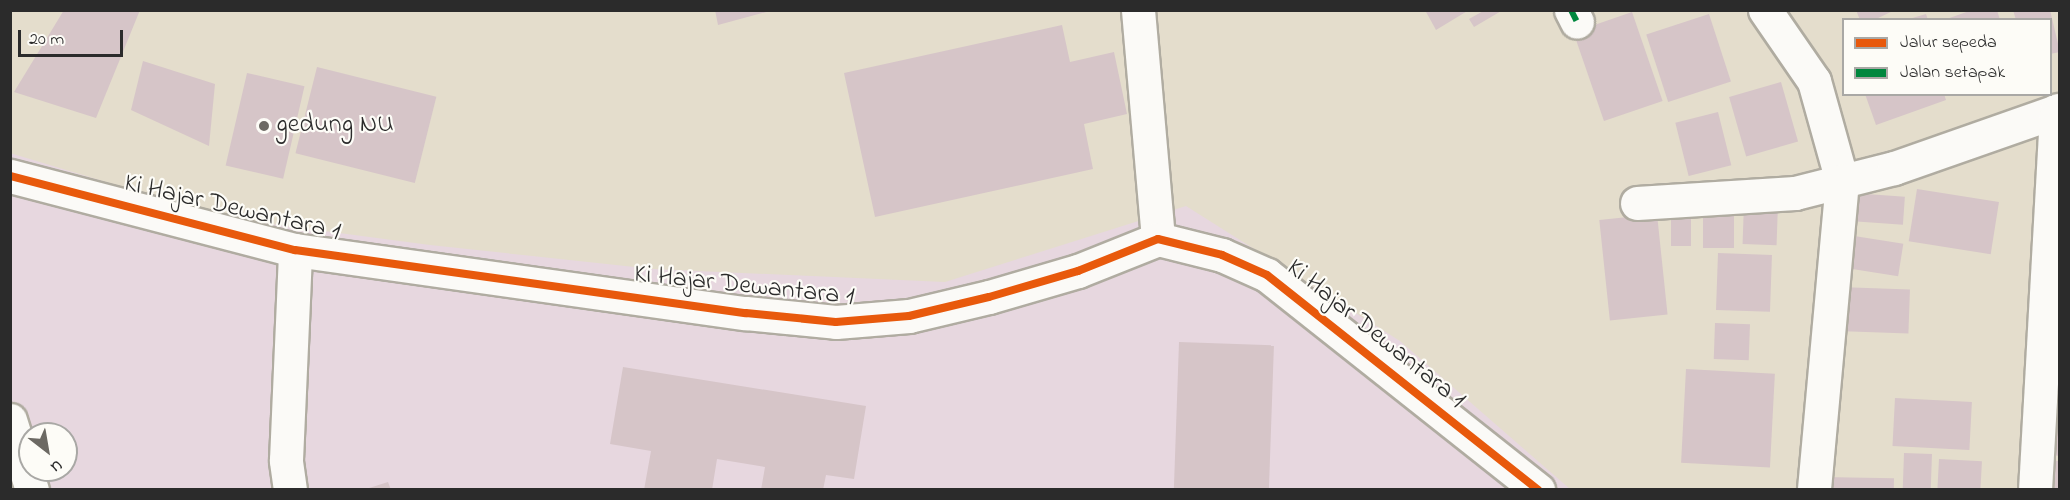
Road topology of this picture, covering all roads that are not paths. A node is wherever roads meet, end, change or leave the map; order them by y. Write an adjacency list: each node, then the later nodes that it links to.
1 (1138, 10): 7 (street)
2 (1765, 10): 5 (street)
3 (2058, 110): 5 (street); 14 (street)
4 (10, 176): 8 (street, Ki Hajar Dewantara 1)
5 (1842, 181): 6 (street); 13 (street)
6 (1637, 203)
7 (1158, 239): 8 (street, Ki Hajar Dewantara 1); 12 (street, Ki Hajar Dewantara 1)
8 (295, 250): 11 (street)
9 (10, 420): 10 (street)
10 (32, 489)
11 (290, 489)
12 (1538, 489)
13 (1814, 489)
14 (2035, 489)

